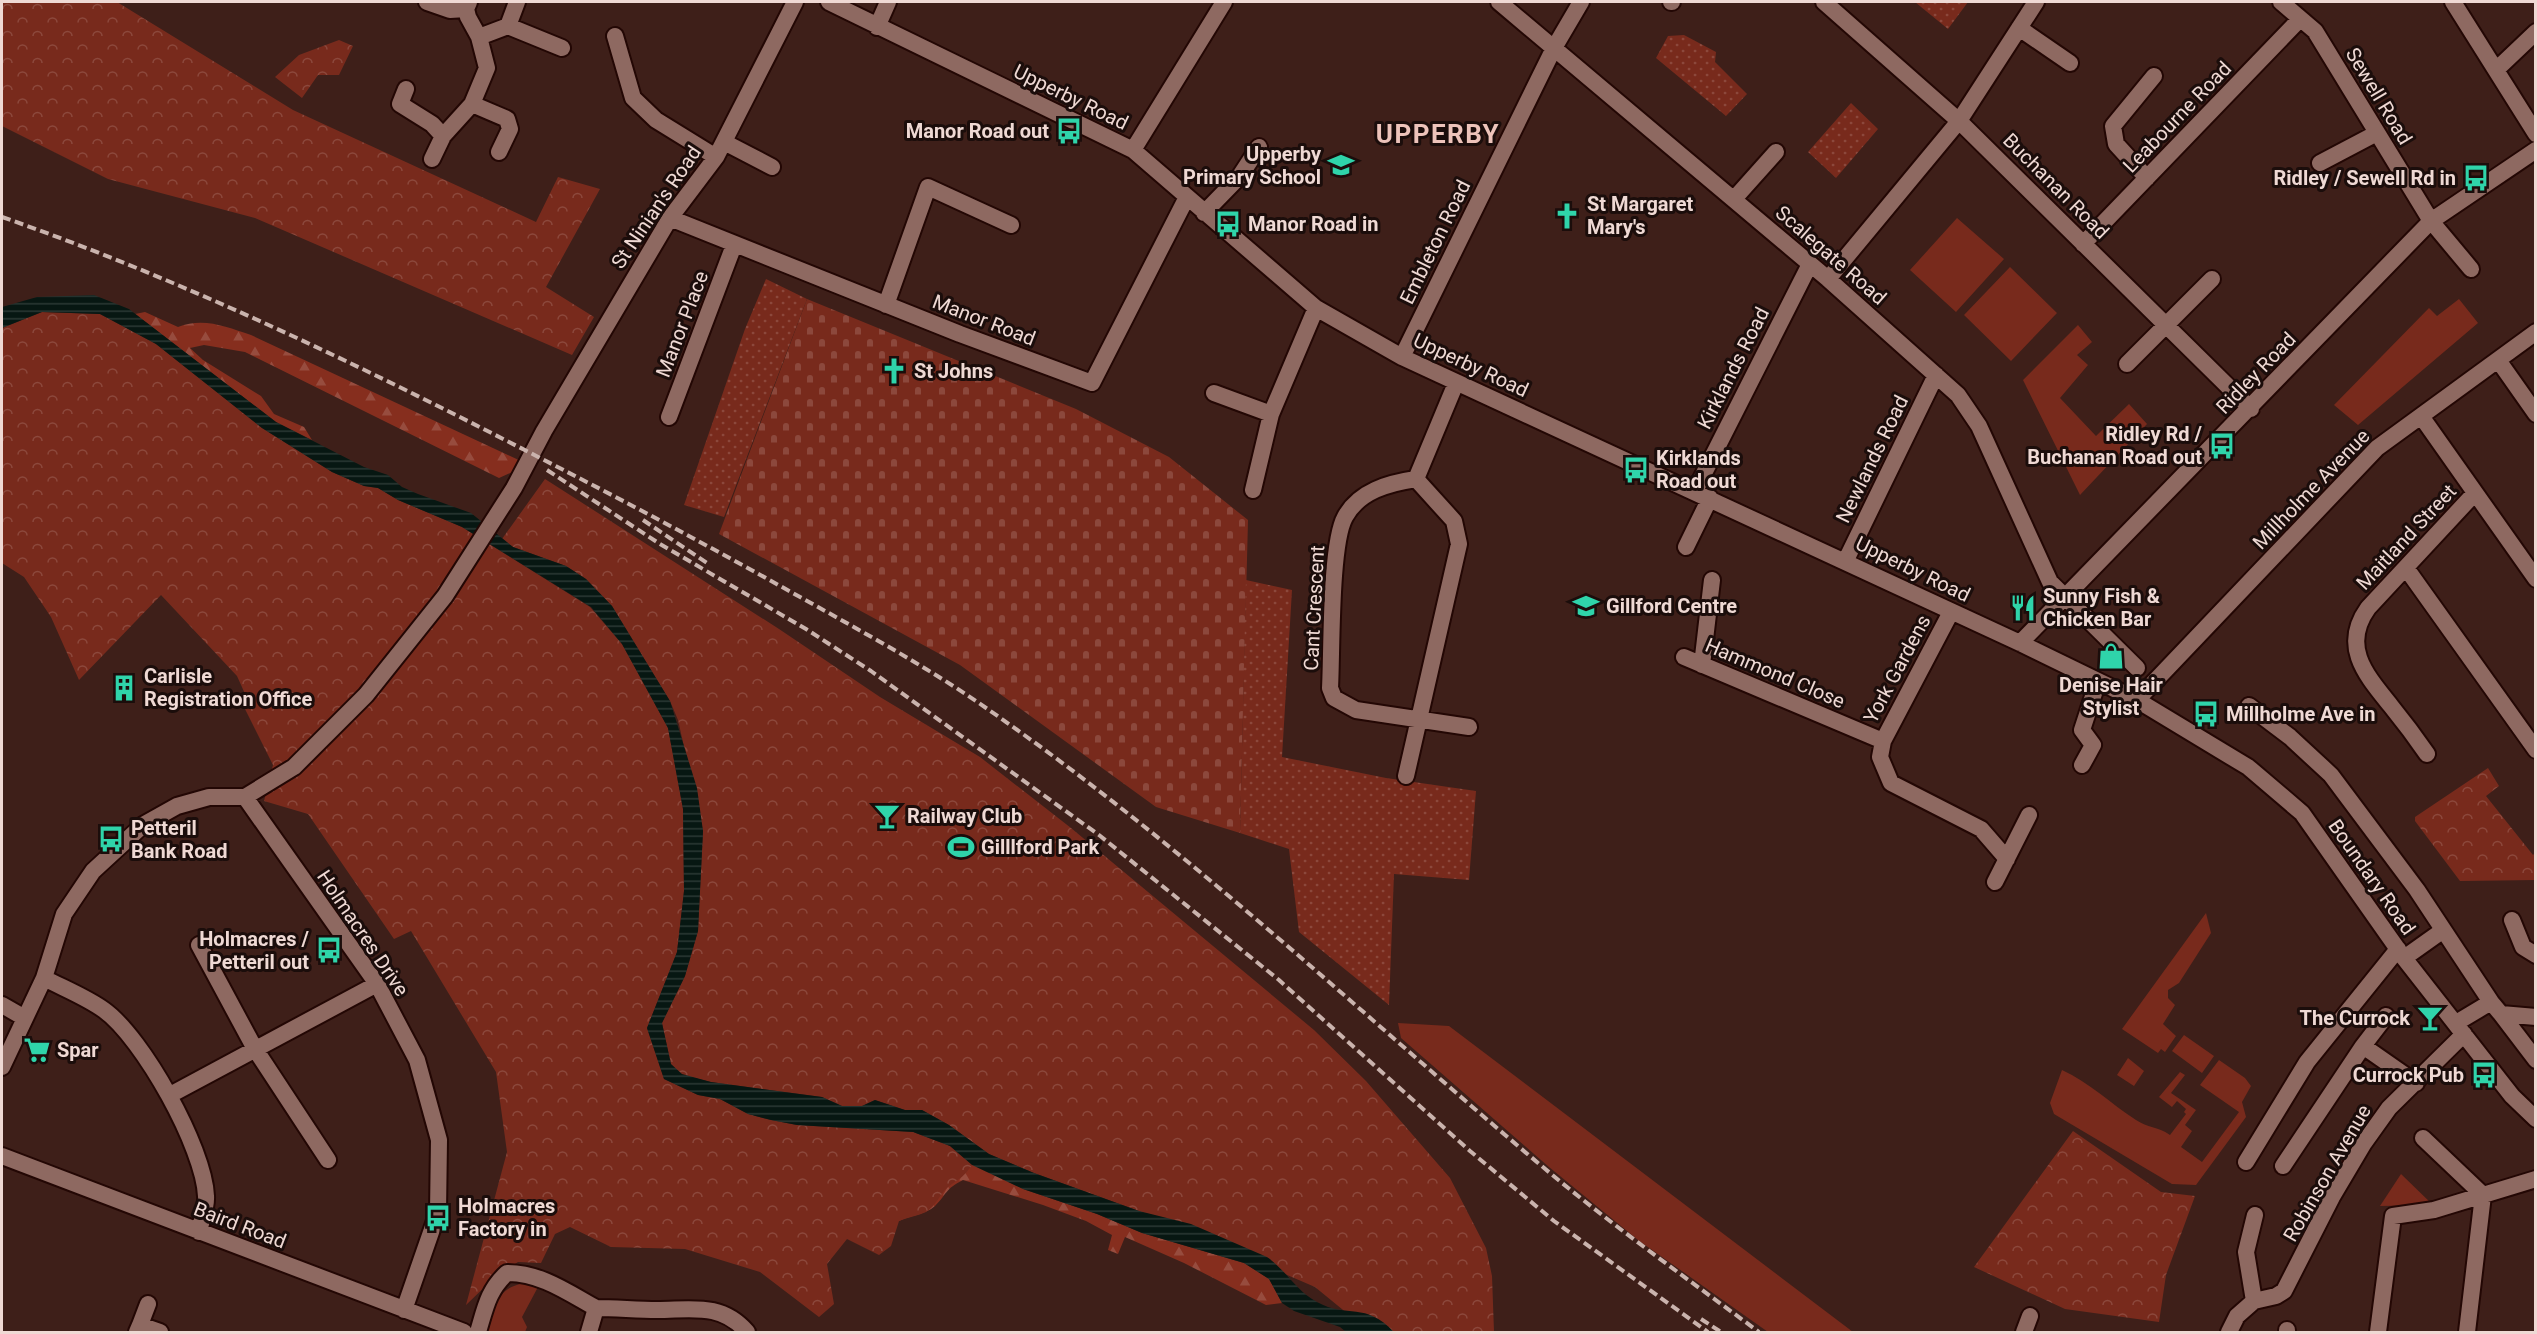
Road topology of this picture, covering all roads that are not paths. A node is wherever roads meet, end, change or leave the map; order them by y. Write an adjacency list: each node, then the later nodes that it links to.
1 (427, 2): 13 (street)
2 (517, 2): 15 (street)
3 (795, 2): 32 (street, St Ninian's Road)
4 (829, 2): 16 (street, Upperby Road)
5 (888, 2): 16 (street)
6 (1224, 2): 34 (street)
7 (1499, 2): 22 (street, Scalegate Road)
8 (1581, 2): 22 (street)
9 (1824, 2): 28 (street, Buchanan Road)
10 (2036, 2): 17 (street)
11 (2281, 2): 14 (street, Sewell Road)
12 (2453, 2): 24 (street)
13 (468, 5): 20 (street)
14 (2300, 19): 29 (street, Sewell Road); 42 (street, Leabourne Road)
15 (508, 26): 20 (street); 21 (street)
16 (876, 27): 34 (street, Upperby Road)
17 (2019, 28): 23 (street); 28 (street)
18 (2535, 32): 24 (street)
19 (615, 36): 38 (street)
20 (479, 37): 27 (street)
21 (562, 48)
22 (1554, 48): 44 (street, Scalegate Road); 59 (street, Embleton Road)
23 (2070, 63)
24 (2496, 70): 30 (street)
25 (2154, 76): 42 (street)
26 (406, 89): 31 (street)
27 (472, 104): 31 (street); 36 (street)
28 (1959, 120): 49 (street, Buchanan Road); 53 (street)
29 (2377, 133): 40 (street); 47 (street, Sewell Road)
30 (2535, 134)
31 (443, 136): 39 (street)
32 (724, 142): 38 (street, St Ninian's Road); 41 (street)
33 (1259, 147): 45 (street)
34 (1133, 150): 43 (street, Upperby Road)
35 (2535, 150): 47 (street, Ridley Road)
36 (499, 152)
37 (1776, 152): 44 (street)
38 (716, 157): 46 (street, St Ninian's Road)
39 (432, 159)
40 (2320, 163)
41 (772, 167)
42 (2147, 178): 49 (street, Leabourne Road)
43 (1186, 198): 45 (street, Upperby Road); 55 (street, Manor Road)
44 (1734, 199): 51 (street, Scalegate Road)
45 (1204, 213): 56 (street, Upperby Road)
46 (670, 218): 50 (street, Manor Road); 95 (street, St Ninian's Road)
47 (2431, 221): 52 (street, Sewell Road); 65 (street, Ridley Road)
48 (1011, 225): 55 (street)
49 (2084, 244): 57 (street, Buchanan Road)
50 (734, 245): 55 (street, Manor Road); 69 (street, Manor Place)
51 (1810, 264): 53 (street, Scalegate Road); 73 (street, Kirklands Road)
52 (2471, 269)
53 (1828, 279): 62 (street, Scalegate Road)
54 (2212, 279): 57 (street)
55 (886, 305)
56 (1316, 308): 59 (street, Upperby Road); 66 (street)
57 (2166, 325): 61 (street); 65 (street, Buchanan Road)
58 (2535, 332): 60 (street, Millholme Avenue)
59 (1402, 357): 63 (street, Upperby Road)
60 (2498, 360): 67 (street); 68 (street, Millholme Avenue)
61 (2127, 364)
62 (1936, 375): 75 (street, Newlands Road); 79 (street, Scalegate Road)
63 (1456, 382): 70 (street); 73 (street, Upperby Road)
64 (1214, 393): 66 (street)
65 (2251, 409): 79 (street, Ridley Road)
66 (1271, 414): 71 (street)
67 (2535, 414)
68 (2421, 416): 72 (street); 86 (street, Millholme Avenue)
69 (669, 417)
70 (1416, 479): 88 (street); 88 (street, Cant Crescent)
71 (1253, 490)
72 (2474, 494): 76 (street, Maitland Street); 77 (street)
73 (1703, 495): 74 (street, Kirklands Road); 75 (street, Upperby Road)
74 (1686, 548)
75 (1846, 560): 80 (street, Upperby Road)
76 (2406, 567): 91 (street); 92 (street, Maitland Street)
77 (2535, 579)
78 (1712, 580): 83 (street)
79 (2064, 596): 81 (street, Ridley Road); 84 (street, Scalegate Road)
80 (1951, 612): 81 (street, Upperby Road); 90 (street, York Gardens)
81 (2020, 643): 85 (street, Upperby Road)
82 (1684, 657): 83 (street, Hammond Close)
83 (1702, 665): 90 (street, Hammond Close)
84 (2137, 668)
85 (2098, 681): 86 (street, Upperby Road); 93 (street)
86 (2137, 700): 102 (street, Boundary Road)
87 (2249, 706): 100 (street)
88 (1418, 722): 89 (street, Cant Crescent); 94 (street)
89 (1469, 728)
90 (1883, 741): 97 (street, York Gardens)
91 (2535, 750)
92 (2427, 754)
93 (2082, 765)
94 (1406, 776)
95 (245, 797): 104 (street); 105 (street, Holmacres Drive)
96 (2029, 815): 97 (street)
97 (2007, 858): 98 (street)
98 (1995, 882)
99 (2512, 920): 103 (street)
100 (2442, 931): 102 (street); 107 (street)
101 (199, 945): 113 (street)
102 (2401, 954): 111 (street, Boundary Road); 122 (street)
103 (2535, 955)
104 (44, 978): 109 (street); 117 (street)
105 (377, 984): 113 (street); 131 (street, Holmacres Drive)
106 (2, 1005): 109 (street)
107 (2496, 1008): 110 (street); 111 (street, Robinson Avenue); 114 (street)
108 (2386, 1016): 112 (street)
109 (23, 1017): 115 (street)
110 (2535, 1017)
111 (2460, 1029): 116 (street, Robinson Avenue); 118 (street, Boundary Road)
112 (2363, 1046): 116 (street); 123 (street)
113 (255, 1049): 117 (street); 121 (street)
114 (2535, 1060)
115 (2, 1066)
116 (2416, 1083): 128 (street, Robinson Avenue)
117 (170, 1095): 127 (street)
118 (2535, 1119)
119 (2423, 1138): 125 (street)
120 (2, 1156): 127 (street, Baird Road)
121 (328, 1160)
122 (2246, 1162)
123 (2283, 1166)
124 (2535, 1179): 125 (street)
125 (2483, 1195): 141 (street); 142 (street)
126 (2255, 1215): 128 (street)
127 (199, 1232): 131 (street, Baird Road)
128 (2254, 1301): 140 (street)
129 (148, 1304): 133 (street)
130 (596, 1308): 136 (street); 137 (street); 138 (street)
131 (404, 1310): 135 (street, Baird Road)
132 (2030, 1316): 139 (street)
133 (139, 1329): 134 (street)
134 (160, 1332)
135 (464, 1332)
136 (478, 1332)
137 (589, 1332)
138 (747, 1332)
139 (2024, 1332)
140 (2229, 1332)
141 (2378, 1332)
142 (2467, 1332)

